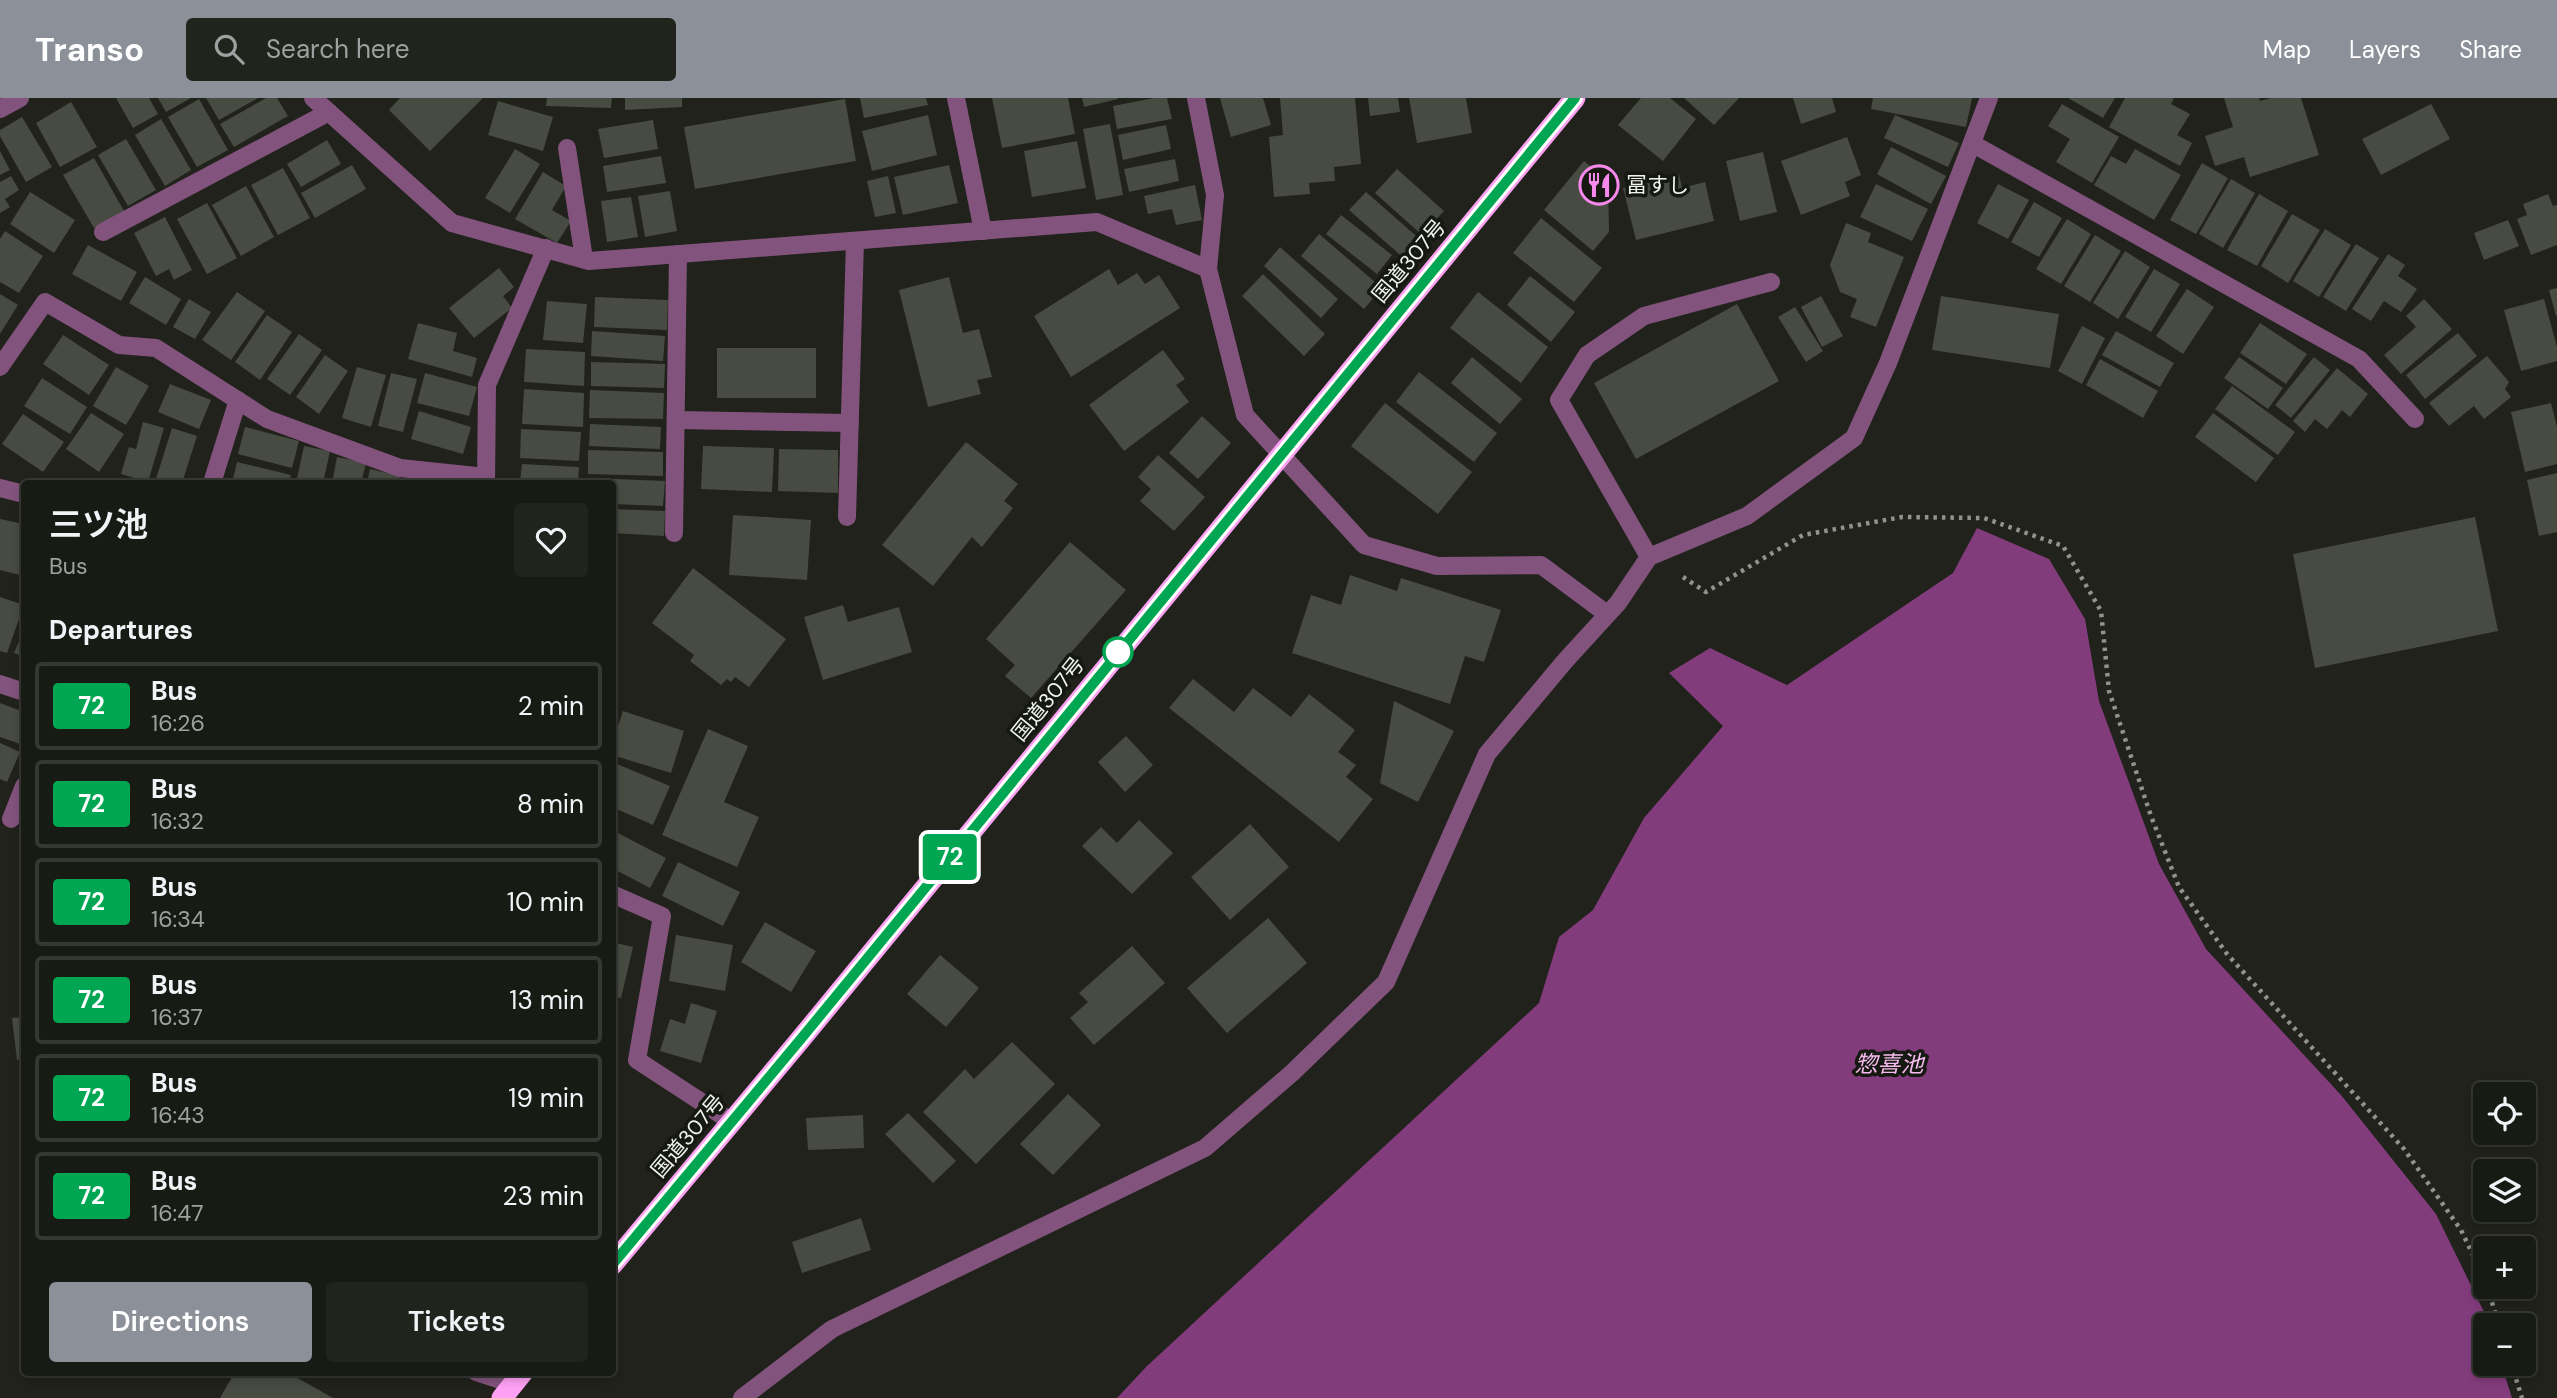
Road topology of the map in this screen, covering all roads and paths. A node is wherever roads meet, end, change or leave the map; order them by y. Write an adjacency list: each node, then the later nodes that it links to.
1 (20, 98): 7 (street)
2 (313, 98): 8 (street)
3 (956, 98): 11 (street)
4 (1196, 98): 17 (street)
5 (1575, 98): 24 (highway, 国道307号)
6 (1989, 98): 9 (street)
7 (0, 109)
8 (329, 112): 12 (street); 14 (street)
9 (1973, 144): 21 (street); 31 (street)
10 (567, 148): 16 (street)
11 (983, 231): 13 (street); 17 (street)
12 (103, 232)
13 (855, 241): 15 (street); 23 (street)
14 (546, 248): 16 (street); 26 (street)
15 (678, 254): 16 (street); 22 (street)
16 (584, 260)
17 (1208, 269): 24 (street)
18 (1770, 282): 31 (street)
19 (0, 367): 20 (street)
20 (238, 400): 25 (street); 26 (street)
21 (2415, 419)
22 (676, 420): 23 (street); 30 (street)
23 (850, 423): 29 (street)
24 (1282, 453): 32 (street); 38 (highway, 国道307号)
25 (213, 480)
26 (486, 480)
27 (0, 488): 28 (street)
28 (21, 493)
29 (847, 517)
30 (674, 533)
31 (1649, 557): 32 (street); 39 (path)
32 (1607, 614): 44 (street)
33 (0, 684): 34 (street)
34 (21, 691)
35 (21, 794): 36 (street)
36 (11, 819)
37 (616, 896): 38 (street)
38 (732, 1122): 40 (highway, 国道307号)
39 (2473, 1255)
40 (616, 1260)
41 (487, 1376): 43 (street)
42 (2515, 1376): 45 (path)
43 (513, 1385)
44 (742, 1398)
45 (2522, 1398)

